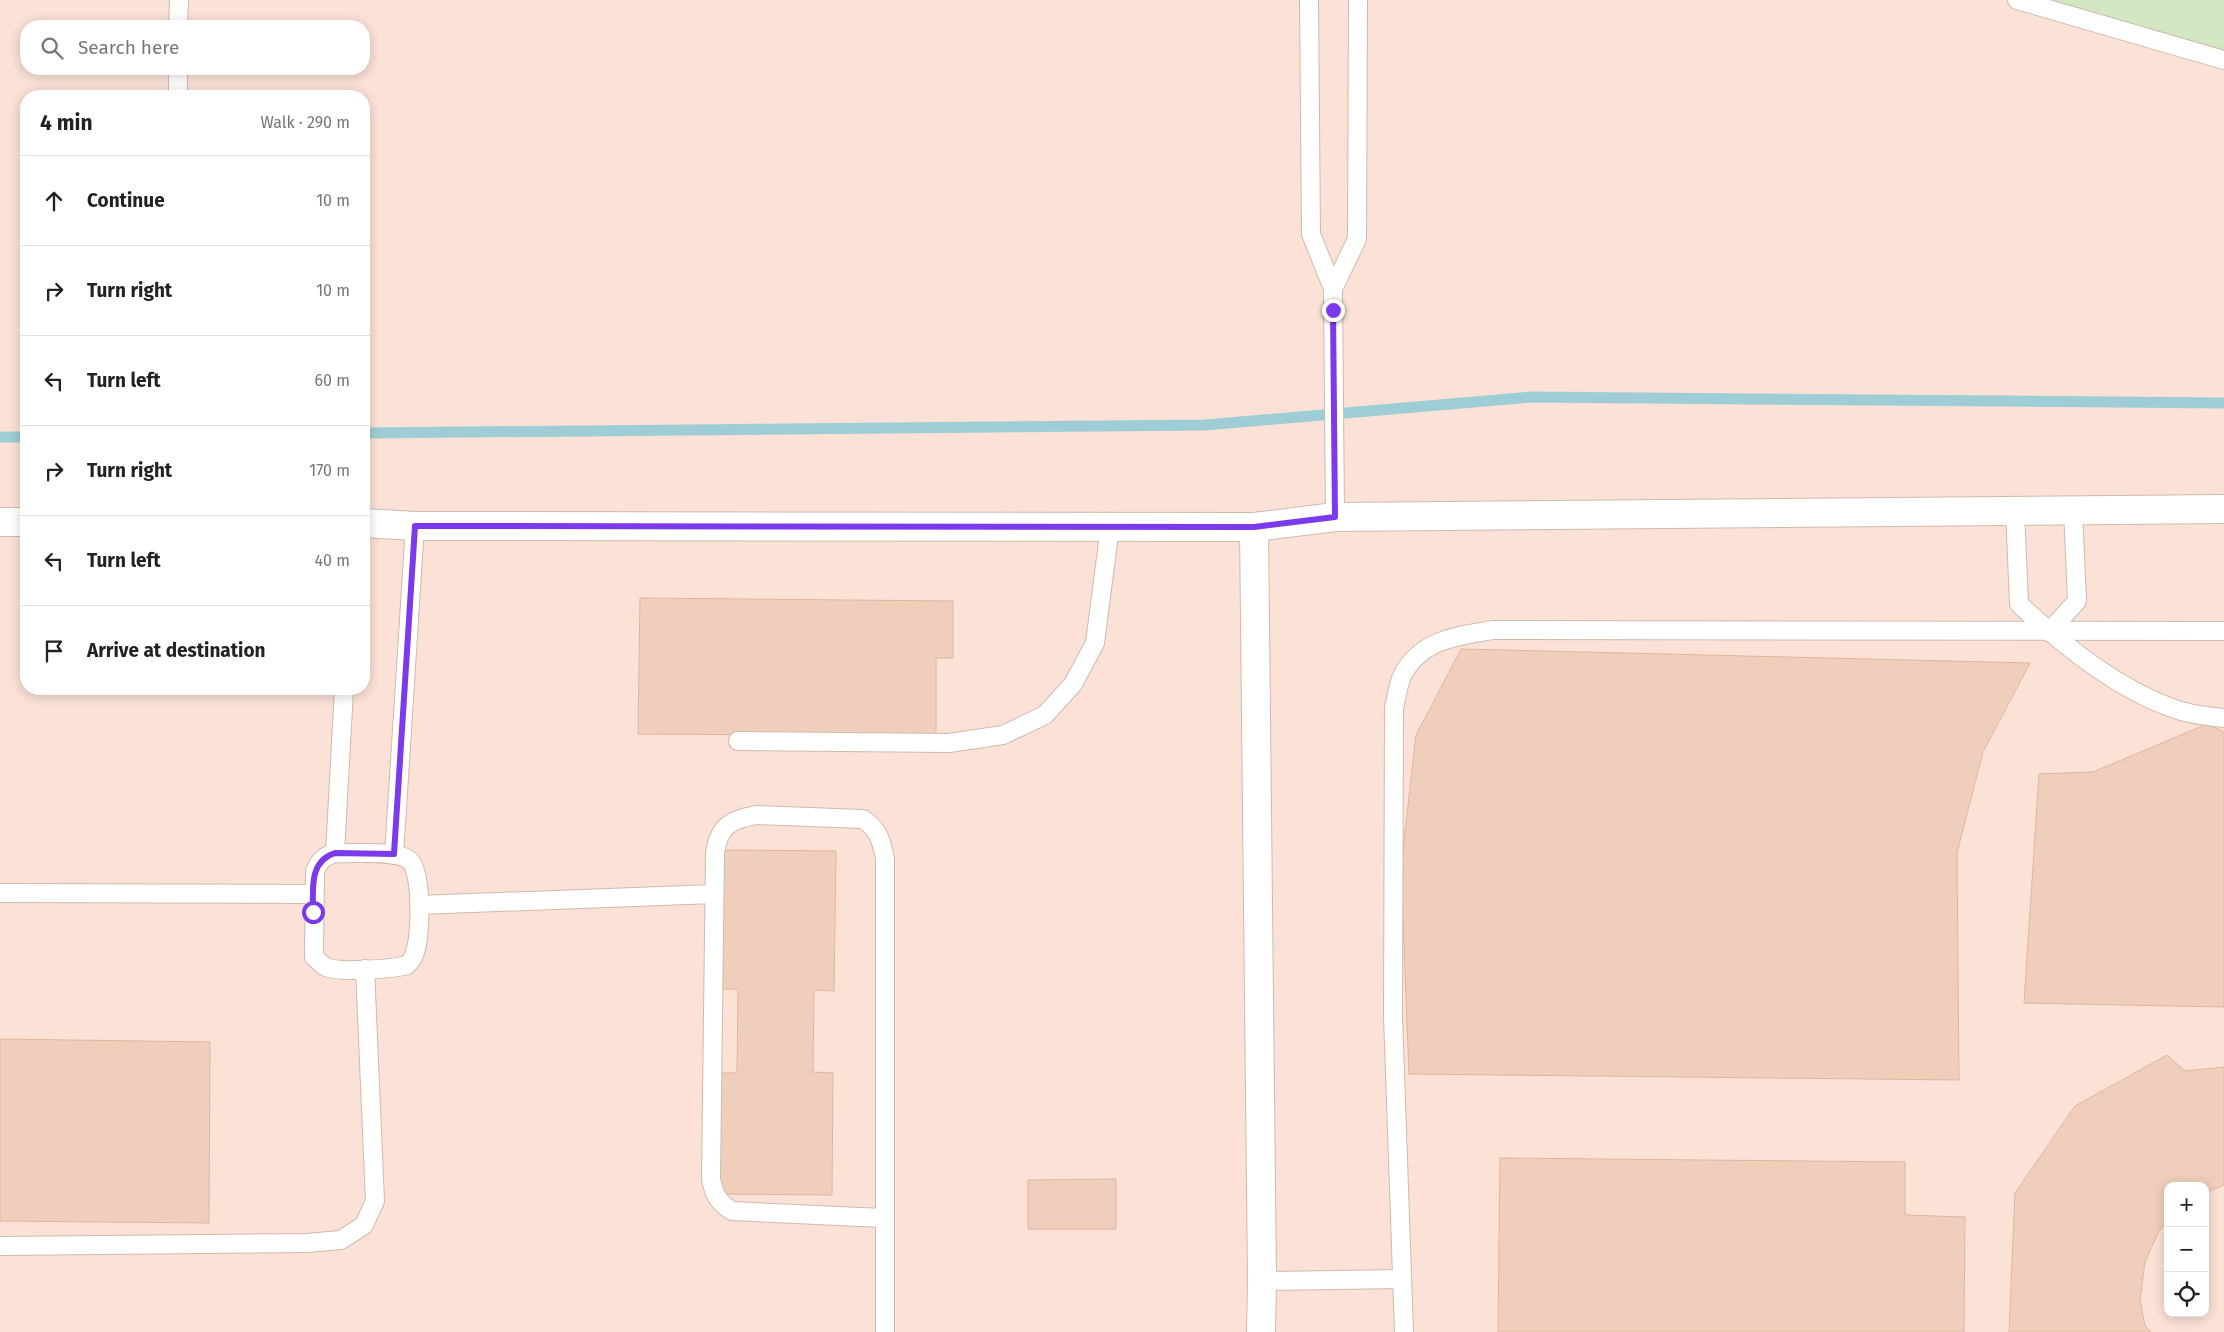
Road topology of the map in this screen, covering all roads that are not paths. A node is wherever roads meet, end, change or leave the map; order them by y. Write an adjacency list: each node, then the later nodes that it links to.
1 (178, 0): 5 (lane)
2 (1309, 0): 9 (lane)
3 (1358, 0): 9 (lane)
4 (2017, 0): 6 (lane)
5 (178, 20)
6 (2224, 60)
7 (178, 75): 8 (lane)
8 (178, 90)
9 (1333, 290): 13 (lane)
10 (2224, 509): 12 (street)
11 (2015, 510): 12 (street); 13 (street); 21 (lane)
12 (2073, 510): 21 (lane)
13 (1335, 517): 18 (street)
14 (0, 522): 15 (street)
15 (20, 522)
16 (370, 523): 17 (street)
17 (415, 526): 19 (street); 26 (lane)
18 (1254, 527): 19 (street); 35 (street)
19 (1110, 528): 24 (lane)
20 (2224, 631): 21 (lane)
21 (2049, 632): 23 (lane); 34 (lane)
22 (344, 695): 25 (lane)
23 (2224, 718)
24 (738, 741)
25 (335, 853): 26 (lane); 28 (lane)
26 (394, 854): 30 (lane)
27 (0, 893): 28 (lane)
28 (313, 894): 31 (lane)
29 (714, 894): 30 (lane); 32 (lane); 32 (lane)
30 (418, 905): 31 (lane)
31 (365, 969): 33 (lane)
32 (883, 1218): 36 (lane)
33 (0, 1246)
34 (1402, 1279): 35 (lane); 39 (lane)
35 (1262, 1282): 37 (street)
36 (885, 1332)
37 (1261, 1332)
38 (1391, 1332): 39 (lane)
39 (1404, 1332)

